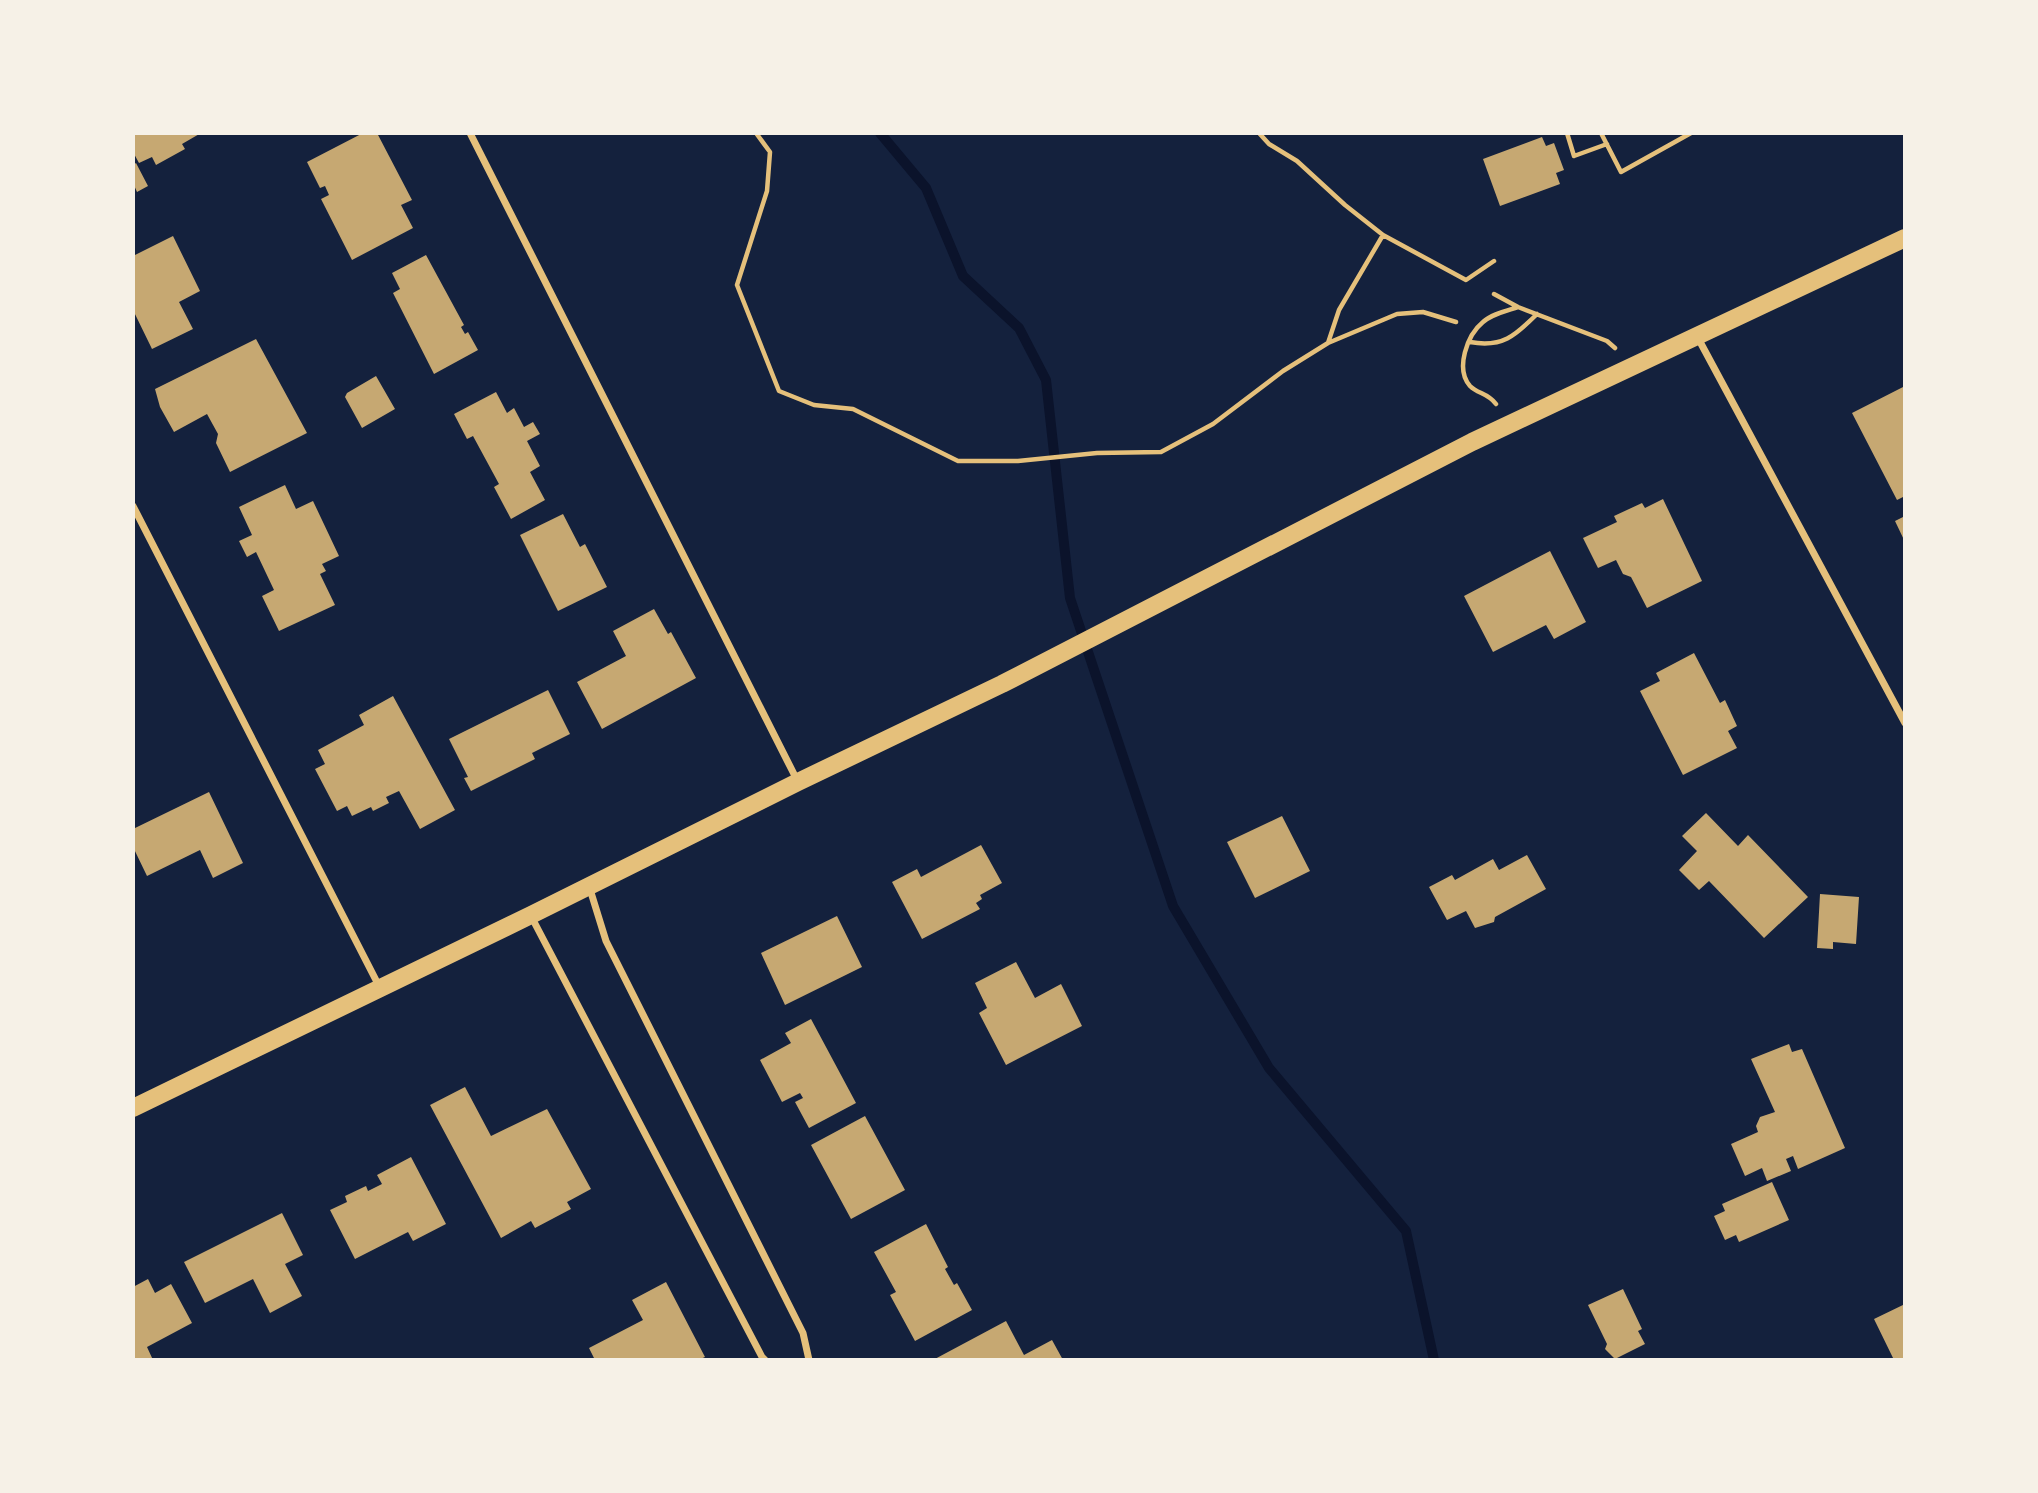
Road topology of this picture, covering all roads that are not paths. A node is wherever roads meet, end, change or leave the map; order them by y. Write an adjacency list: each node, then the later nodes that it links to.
1 (470, 133): 6 (street)
2 (1905, 238): 3 (main road)
3 (1697, 337): 5 (street); 6 (main road)
4 (133, 506): 9 (street)
5 (1905, 723)
6 (798, 782): 7 (main road)
7 (589, 885): 8 (main road); 12 (street)
8 (531, 915): 9 (main road); 11 (street)
9 (380, 988): 10 (main road)
10 (133, 1108)
11 (765, 1360)
12 (809, 1360)

